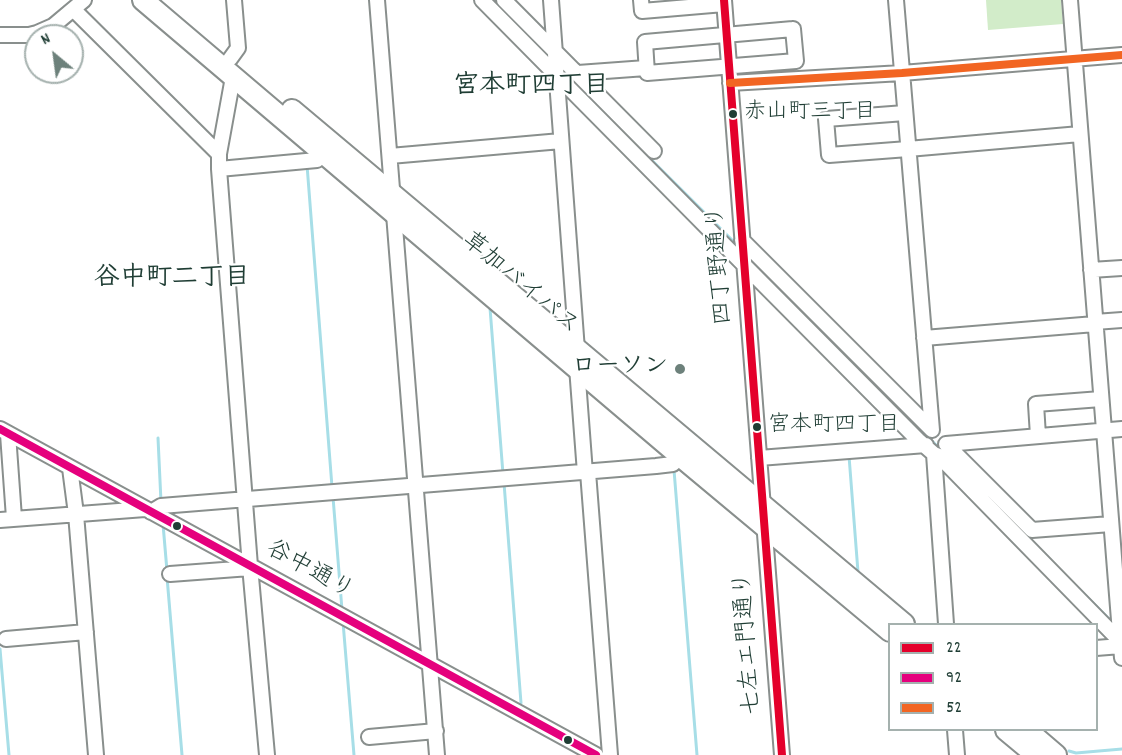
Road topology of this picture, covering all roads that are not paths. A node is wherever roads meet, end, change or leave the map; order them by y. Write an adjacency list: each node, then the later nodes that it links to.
1 (84, 0): 13 (street)
2 (143, 0): 20 (highway, 草加バイパス)
3 (162, 0): 20 (highway, 草加バイパス)
4 (234, 0): 20 (street)
5 (377, 0): 33 (street)
6 (482, 0): 23 (street)
7 (504, 0): 16 (street)
8 (551, 0): 16 (street)
9 (641, 0): 12 (street)
10 (897, 0): 22 (street)
11 (1070, 0): 18 (street)
12 (724, 2): 14 (street, 四丁野通り)
13 (74, 10): 15 (street); 31 (street)
14 (726, 34): 19 (street, 四丁野通り); 19 (street); 21 (street)
15 (0, 35)
16 (555, 51): 23 (street); 24 (street)
17 (1122, 55): 18 (street)
18 (1074, 59): 22 (street); 27 (street)
19 (729, 66): 21 (street); 25 (street, 四丁野通り)
20 (231, 68): 31 (street); 32 (highway, 草加バイパス); 35 (highway, 草加バイパス)
21 (646, 68): 24 (street)
22 (902, 73): 25 (street); 26 (street)
23 (556, 76): 28 (street); 38 (street)
24 (582, 78): 30 (street)
25 (730, 83): 37 (street, 四丁野通り)
26 (905, 113): 29 (street); 29 (street)
27 (1080, 134): 29 (street); 40 (street)
28 (561, 141): 33 (street); 44 (street)
29 (908, 149): 43 (street)
30 (654, 151)
31 (219, 154): 34 (street)
32 (323, 154): 34 (street); 36 (highway, 草加バイパス)
33 (390, 156): 35 (street)
34 (219, 169): 56 (street)
35 (392, 193): 36 (street); 44 (highway, 草加バイパス)
36 (395, 213): 44 (highway, 草加バイパス); 55 (street)
37 (742, 240): 38 (street, 四丁野通り); 43 (street)
38 (744, 264): 50 (street); 52 (street, 四丁野通り)
39 (1122, 267): 40 (street)
40 (1091, 270): 42 (street)
41 (1122, 321): 42 (street)
42 (1095, 323): 43 (street); 45 (street)
43 (924, 338)
44 (577, 358): 51 (highway, 草加バイパス); 54 (street); 57 (highway, 草加バイパス)
45 (1101, 399): 47 (street); 49 (street)
46 (1122, 429): 47 (street)
47 (1103, 430): 49 (street); 63 (street)
48 (4, 432): 53 (street, 谷中通り); 60 (street)
49 (1038, 436): 63 (street)
50 (930, 450): 52 (street); 70 (street); 71 (street)
51 (680, 456): 54 (street); 62 (highway, 草加バイパス)
52 (759, 458): 57 (street, 四丁野通り)
53 (70, 468): 58 (street, 谷中通り); 59 (street)
54 (586, 472): 55 (street); 88 (street)
55 (416, 486): 56 (street); 78 (street)
56 (245, 500): 58 (street); 64 (street)
57 (763, 506): 62 (street, 四丁野通り); 69 (highway, 草加バイパス)
58 (149, 511): 59 (street); 64 (street, 谷中通り)
59 (76, 514): 60 (street); 74 (street)
60 (14, 518): 61 (street)
61 (0, 520)
62 (764, 527): 73 (highway, 草加バイパス); 89 (street, 七左エ門通り)
63 (1115, 531): 65 (street)
64 (250, 567): 66 (street); 78 (street, 谷中通り); 85 (street)
65 (1119, 568): 67 (street)
66 (170, 574)
67 (1120, 604): 68 (street)
68 (1121, 621): 76 (street)
69 (903, 623)
70 (946, 623)
71 (1098, 623)
72 (1098, 623): 76 (street)
73 (888, 629)
74 (86, 632): 75 (street); 84 (street)
75 (6, 639)
76 (1121, 647): 77 (street)
77 (1098, 648)
78 (430, 664): 79 (street); 87 (street, 谷中通り)
79 (436, 731): 83 (street); 86 (street)
80 (955, 731): 90 (street)
81 (1008, 731): 91 (highway)
82 (1028, 731): 92 (highway)
83 (369, 737)
84 (96, 755)
85 (267, 755)
86 (437, 755)
87 (595, 755)
88 (610, 755)
89 (782, 755)
90 (957, 755)
91 (1036, 755)
92 (1056, 755)

